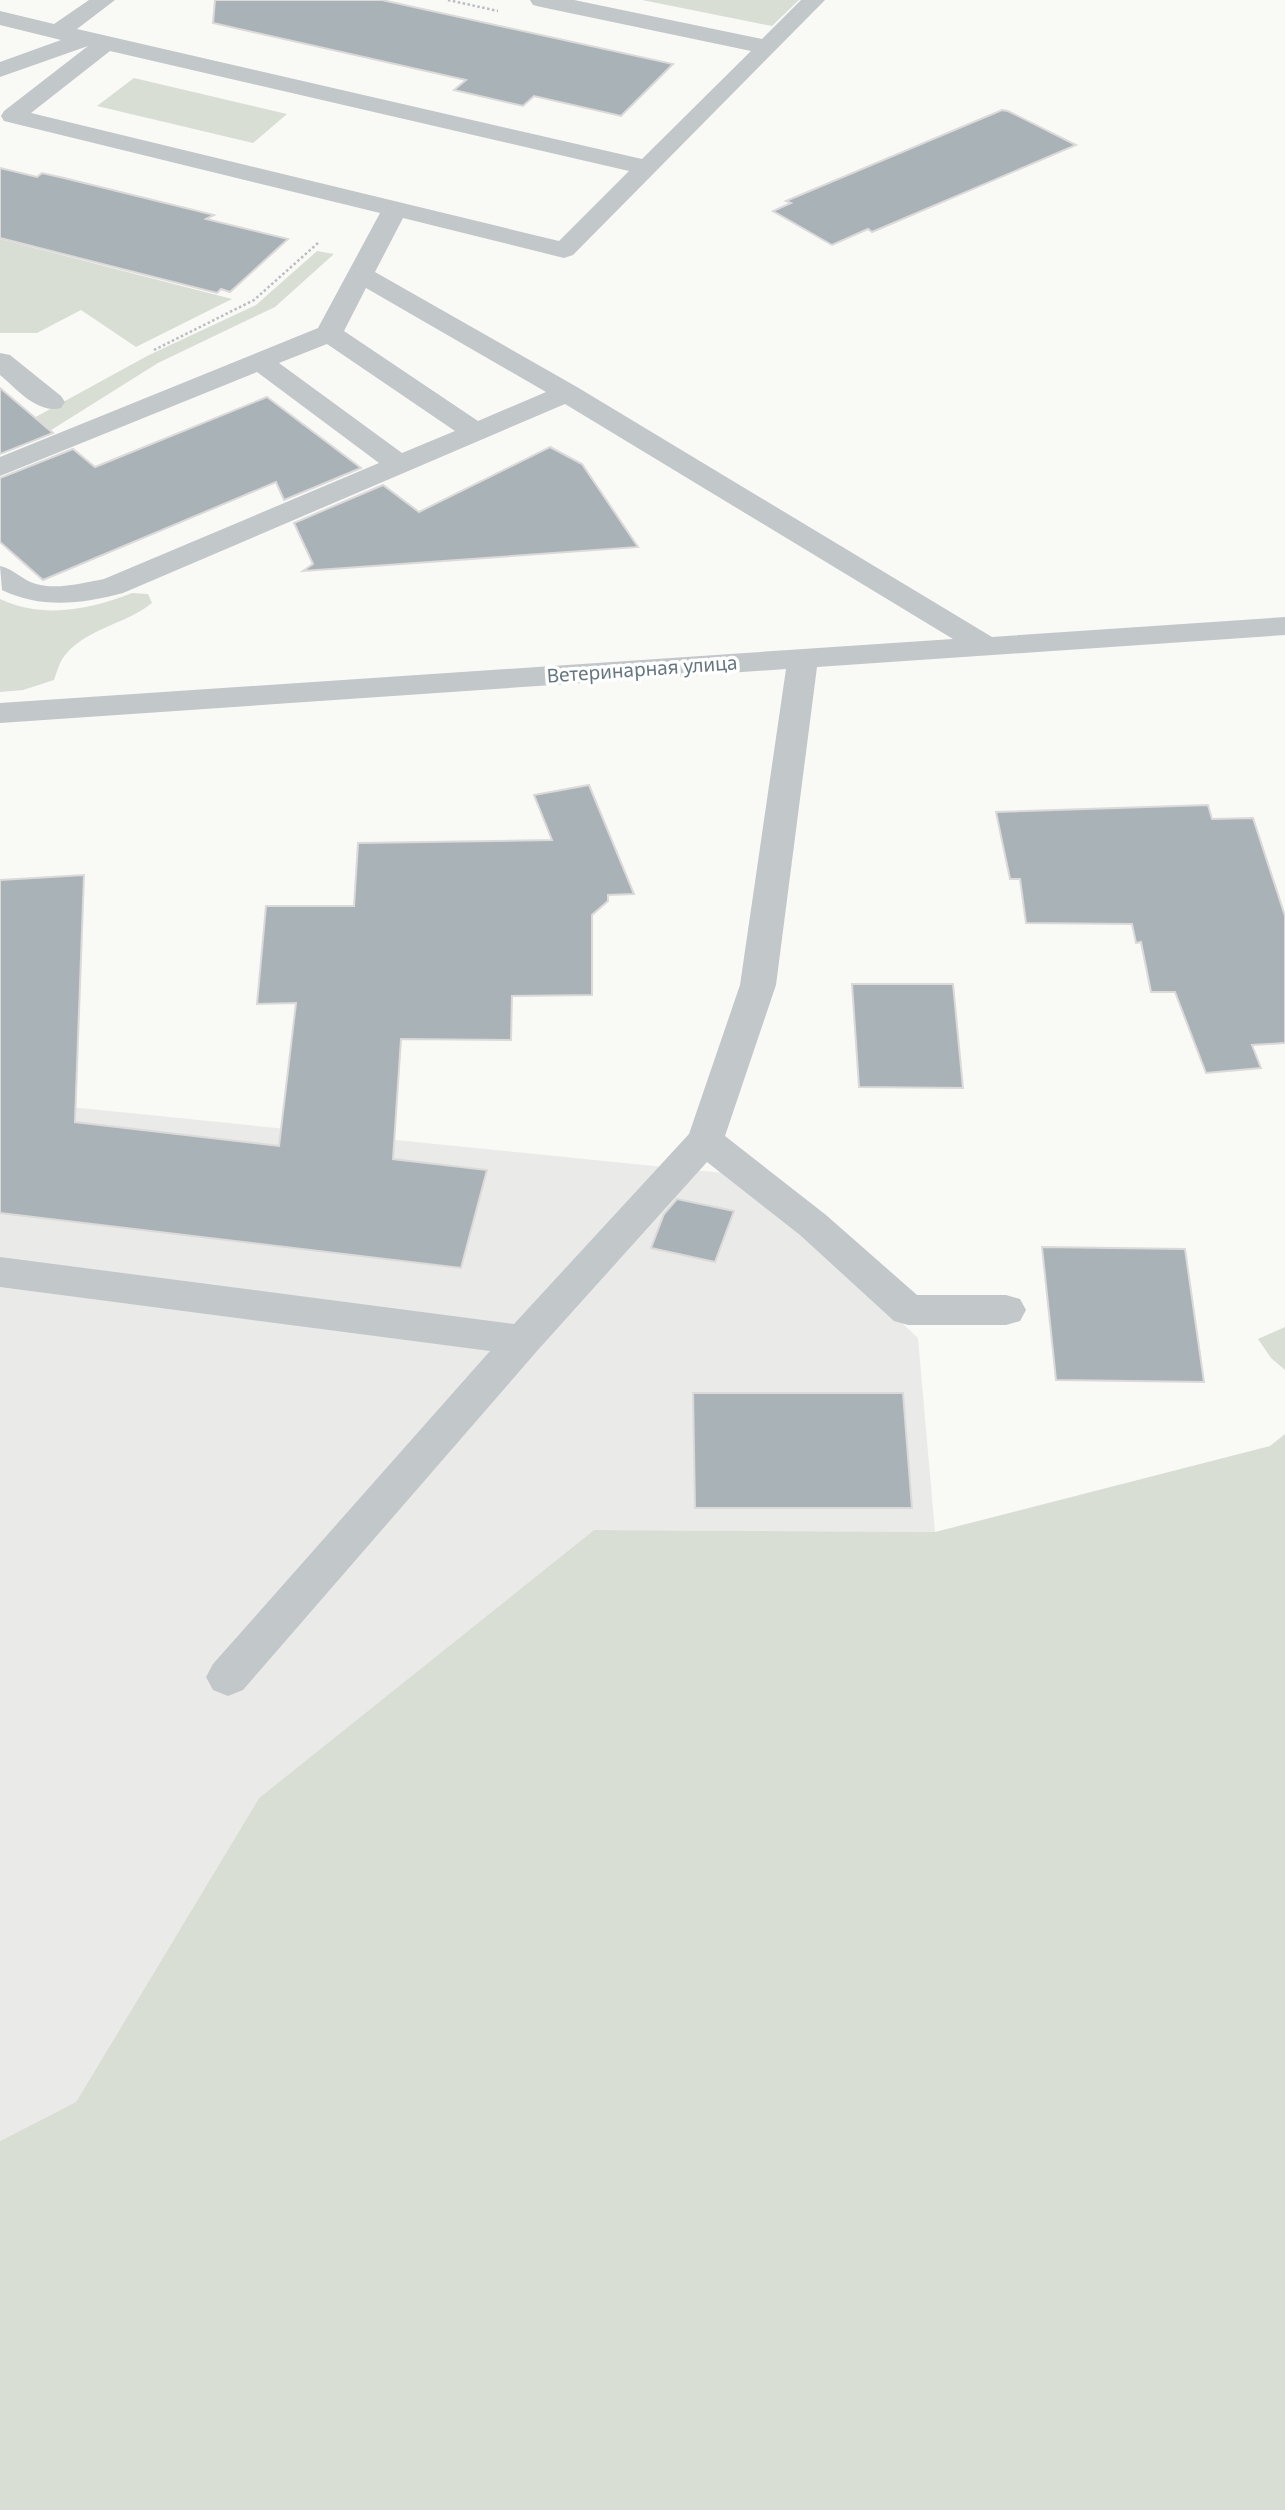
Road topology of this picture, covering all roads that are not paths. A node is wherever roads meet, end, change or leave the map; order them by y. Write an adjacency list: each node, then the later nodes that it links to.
1 (104, 0): 5 (street)
2 (541, 0): 7 (street)
3 (814, 0): 7 (street)
4 (1, 18): 5 (street)
5 (58, 32): 6 (street)
6 (96, 41): 8 (street); 9 (street); 10 (street)
7 (767, 47): 10 (street)
8 (0, 69)
9 (6, 121): 11 (street)
10 (647, 168): 11 (street)
11 (395, 209): 12 (street)
12 (360, 274): 13 (street); 16 (street)
13 (329, 333): 15 (street); 18 (street)
14 (0, 361): 17 (street)
15 (259, 361): 19 (street); 20 (street)
16 (567, 393): 18 (street); 23 (street)
17 (51, 402)
18 (476, 432): 19 (street)
19 (400, 465): 21 (street)
20 (0, 467)
21 (0, 575)
22 (1285, 625): 23 (street, Ветеринарная улица)
23 (986, 646): 24 (street, Ветеринарная улица)
24 (803, 658): 25 (street, Ветеринарная улица); 26 (street)
25 (0, 713)
26 (705, 1140): 28 (street); 29 (street)
27 (0, 1272): 29 (street)
28 (1006, 1310)
29 (523, 1340): 30 (street)
30 (228, 1677)

